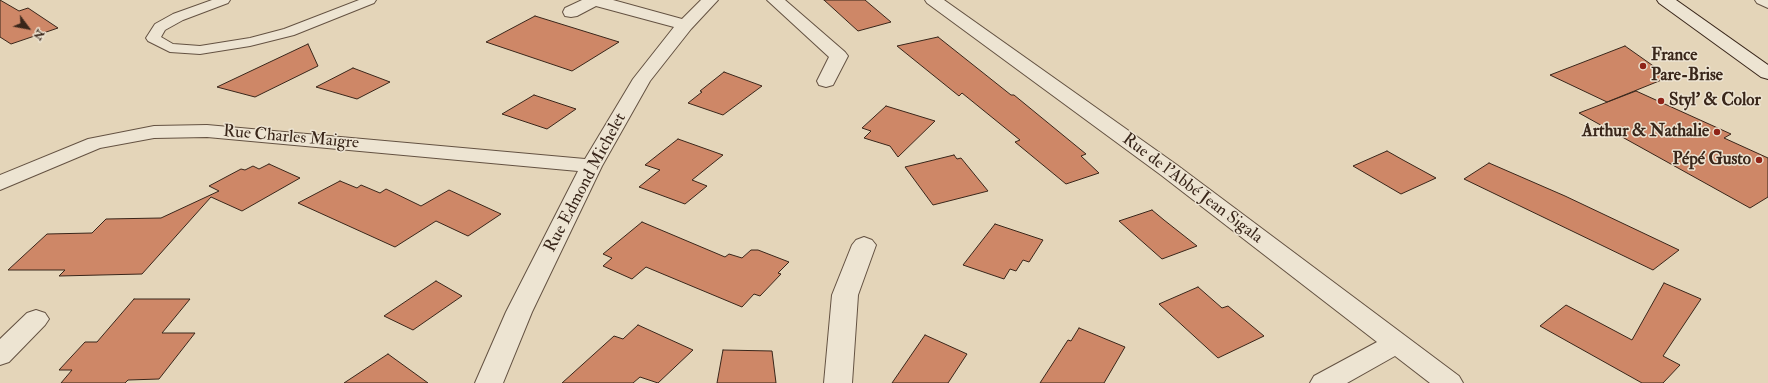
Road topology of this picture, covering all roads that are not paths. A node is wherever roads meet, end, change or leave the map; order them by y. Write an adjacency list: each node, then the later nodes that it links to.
1 (224, 0): 2 (lane)
2 (370, 0)
3 (710, 0): 10 (street, Rue Edmond Michelet)
4 (775, 0): 12 (street)
5 (933, 0): 17 (street, Rue de l'Abbé Jean Sigala)
6 (1665, 0): 11 (street)
7 (1761, 0): 8 (lane)
8 (1768, 4)
9 (571, 12): 10 (street)
10 (685, 25): 13 (street, Rue Edmond Michelet)
11 (1768, 73)
12 (826, 81)
13 (591, 166): 14 (street, Rue Charles Maigre); 19 (street, Rue Edmond Michelet)
14 (0, 183)
15 (864, 245): 20 (street)
16 (36, 319): 18 (street)
17 (1395, 344): 21 (street); 22 (street, Rue de l'Abbé Jean Sigala)
18 (0, 355)
19 (489, 383)
20 (838, 383)
21 (1324, 383)
22 (1449, 383)

